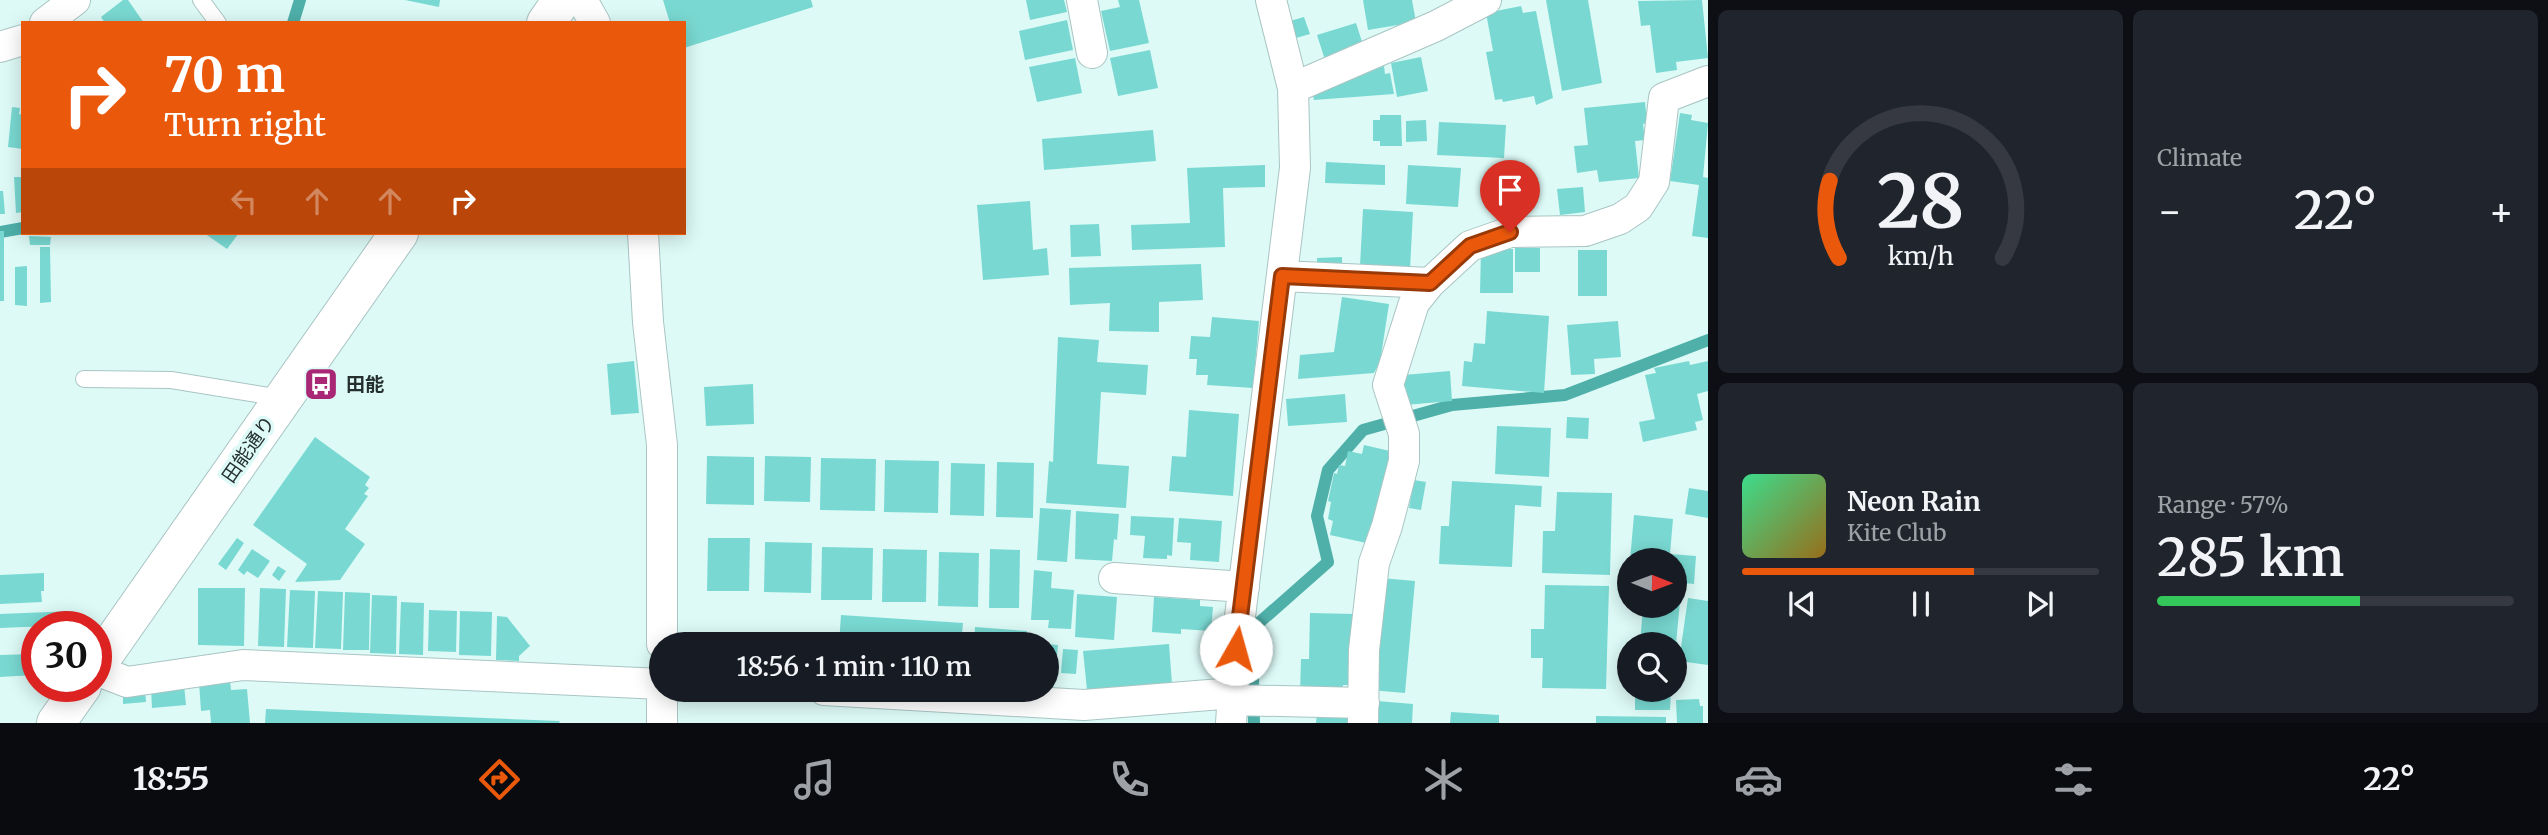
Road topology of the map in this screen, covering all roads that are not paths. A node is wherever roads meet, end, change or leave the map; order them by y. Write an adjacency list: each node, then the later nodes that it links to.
1 (75, 0): 9 (street)
2 (201, 0): 10 (lane)
3 (562, 0): 11 (street)
4 (582, 0): 12 (street)
5 (1082, 0): 15 (street)
6 (1271, 0): 17 (street)
7 (1486, 0): 8 (street)
8 (1435, 13): 17 (street)
9 (48, 21)
10 (217, 21)
11 (547, 21)
12 (595, 21)
13 (21, 41): 14 (street)
14 (0, 47)
15 (1092, 53)
16 (1708, 81): 21 (street)
17 (1293, 88): 20 (street)
18 (398, 235): 23 (street, 田能通り)
19 (643, 235): 26 (street)
20 (1282, 276): 21 (street); 25 (street)
21 (1430, 283): 34 (street)
22 (84, 379): 23 (lane)
23 (283, 398): 27 (street, 田能通り)
24 (1114, 578): 25 (street)
25 (1244, 587): 33 (street)
26 (662, 632)
27 (112, 645)
28 (112, 675): 29 (street)
29 (649, 683)
30 (71, 702): 35 (street)
31 (662, 702): 36 (street)
32 (1032, 702): 33 (street)
33 (1233, 705): 34 (street)
34 (1363, 713)
35 (56, 723)
36 (662, 723)

